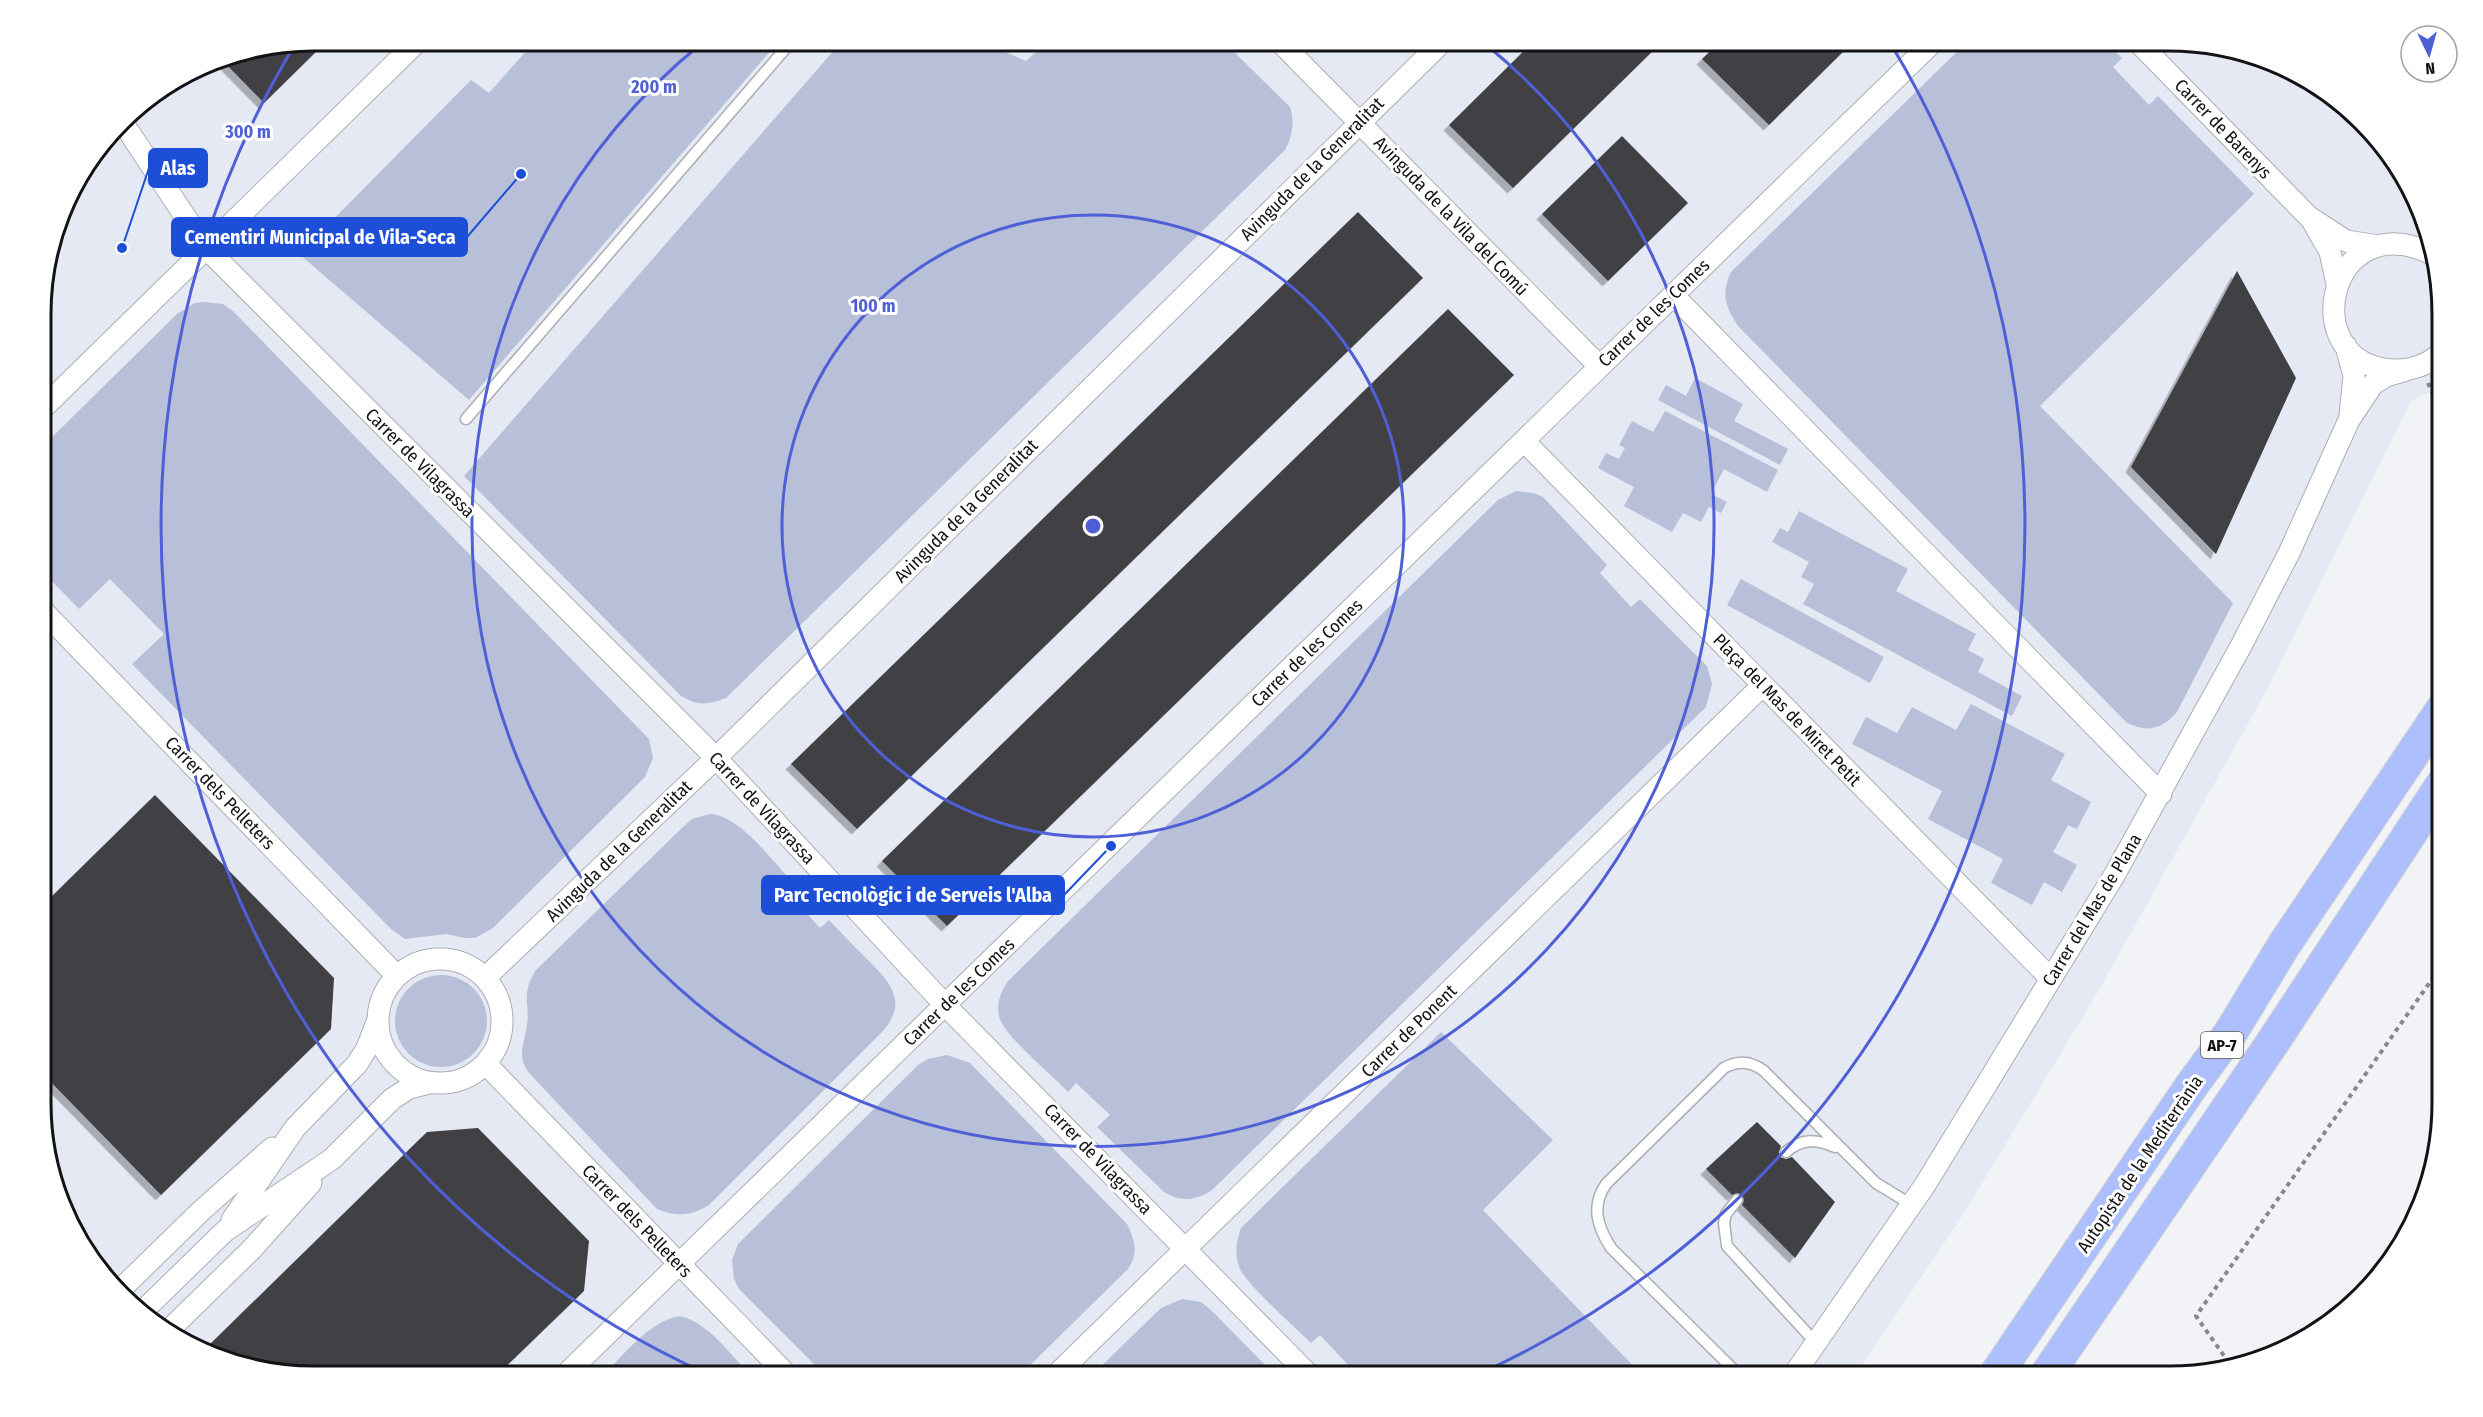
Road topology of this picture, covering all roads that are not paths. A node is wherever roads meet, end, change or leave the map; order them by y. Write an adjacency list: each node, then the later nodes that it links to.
1 (407, 51): 13 (street)
2 (783, 51): 22 (lane)
3 (1290, 51): 7 (street, Avinguda de la Vila del Comú)
4 (1432, 51): 7 (street, Avinguda de la Generalitat)
5 (1923, 51): 16 (street, Carrer de les Comes)
6 (2148, 51): 9 (street, Carrer de Barenys)
7 (1359, 122): 19 (street, Avinguda de la Vila del Comú); 28 (street, Avinguda de la Generalitat)
8 (127, 129): 13 (street, Carrer de Vilagrassa)
9 (2309, 217): 12 (street, Carrer de Barenys); 15 (street, Carrer de Barenys)
10 (2420, 237): 11 (street)
11 (2402, 244): 12 (street); 14 (street)
12 (2379, 246): 15 (street)
13 (206, 248): 21 (street); 28 (street, Carrer de Vilagrassa)
14 (2424, 250)
15 (2337, 284): 17 (street, Carrer del Mas de Plana)
16 (1673, 295): 19 (street, Carrer de les Comes); 29 (street)
17 (2346, 345): 20 (street); 23 (street, Carrer del Mas de Plana)
18 (2432, 357): 20 (street, Carrer del Mas de Plana)
19 (1599, 366): 24 (street, Carrer de les Comes)
20 (2412, 368): 23 (street, Carrer del Mas de Plana)
21 (51, 400)
22 (466, 419)
23 (2349, 420): 29 (street, Carrer del Mas de Plana)
24 (1524, 441): 26 (street, Plaça del Mas de Miret Petit); 34 (street, Carrer de les Comes)
25 (51, 619): 31 (street, Carrer dels Pelleters)
26 (1762, 686): 33 (street, Plaça del Mas de Miret Petit); 45 (street, Carrer de Ponent)
27 (2432, 725): 57 (highway, Autopista de la Mediterrània / AP-7)
28 (716, 758): 32 (street, Avinguda de la Generalitat); 34 (street, Carrer de Vilagrassa)
29 (2161, 794): 33 (street, Carrer del Mas de Plana)
30 (2432, 800): 58 (highway, AP-7)
31 (397, 976): 32 (street); 35 (street)
32 (485, 978): 36 (street)
33 (2050, 979): 43 (street, Carrer del Mas de Plana)
34 (945, 1005): 45 (street, Carrer de Vilagrassa); 46 (street, Carrer de les Comes)
35 (377, 1022): 37 (street); 38 (street)
36 (486, 1064): 37 (street); 46 (street, Carrer dels Pelleters)
37 (429, 1083): 41 (street)
38 (295, 1128): 44 (street); 47 (street)
39 (1786, 1152): 40 (lane)
40 (1848, 1155): 43 (lane); 55 (lane)
41 (332, 1159): 44 (street); 49 (street)
42 (1737, 1200): 50 (lane)
43 (1912, 1205): 50 (street, Carrer del Mas de Plana)
44 (225, 1231): 48 (street)
45 (1186, 1249): 53 (street, Carrer de Ponent); 54 (street, Carrer de Vilagrassa)
46 (678, 1264): 51 (street, Carrer de les Comes); 52 (street, Carrer dels Pelleters)
47 (125, 1285)
48 (148, 1307)
49 (174, 1326)
50 (1816, 1343): 56 (street, Carrer del Mas de Plana)
51 (574, 1366)
52 (778, 1366)
53 (1065, 1366)
54 (1300, 1366)
55 (1730, 1366)
56 (1800, 1366)
57 (2002, 1366)
58 (2053, 1366)

